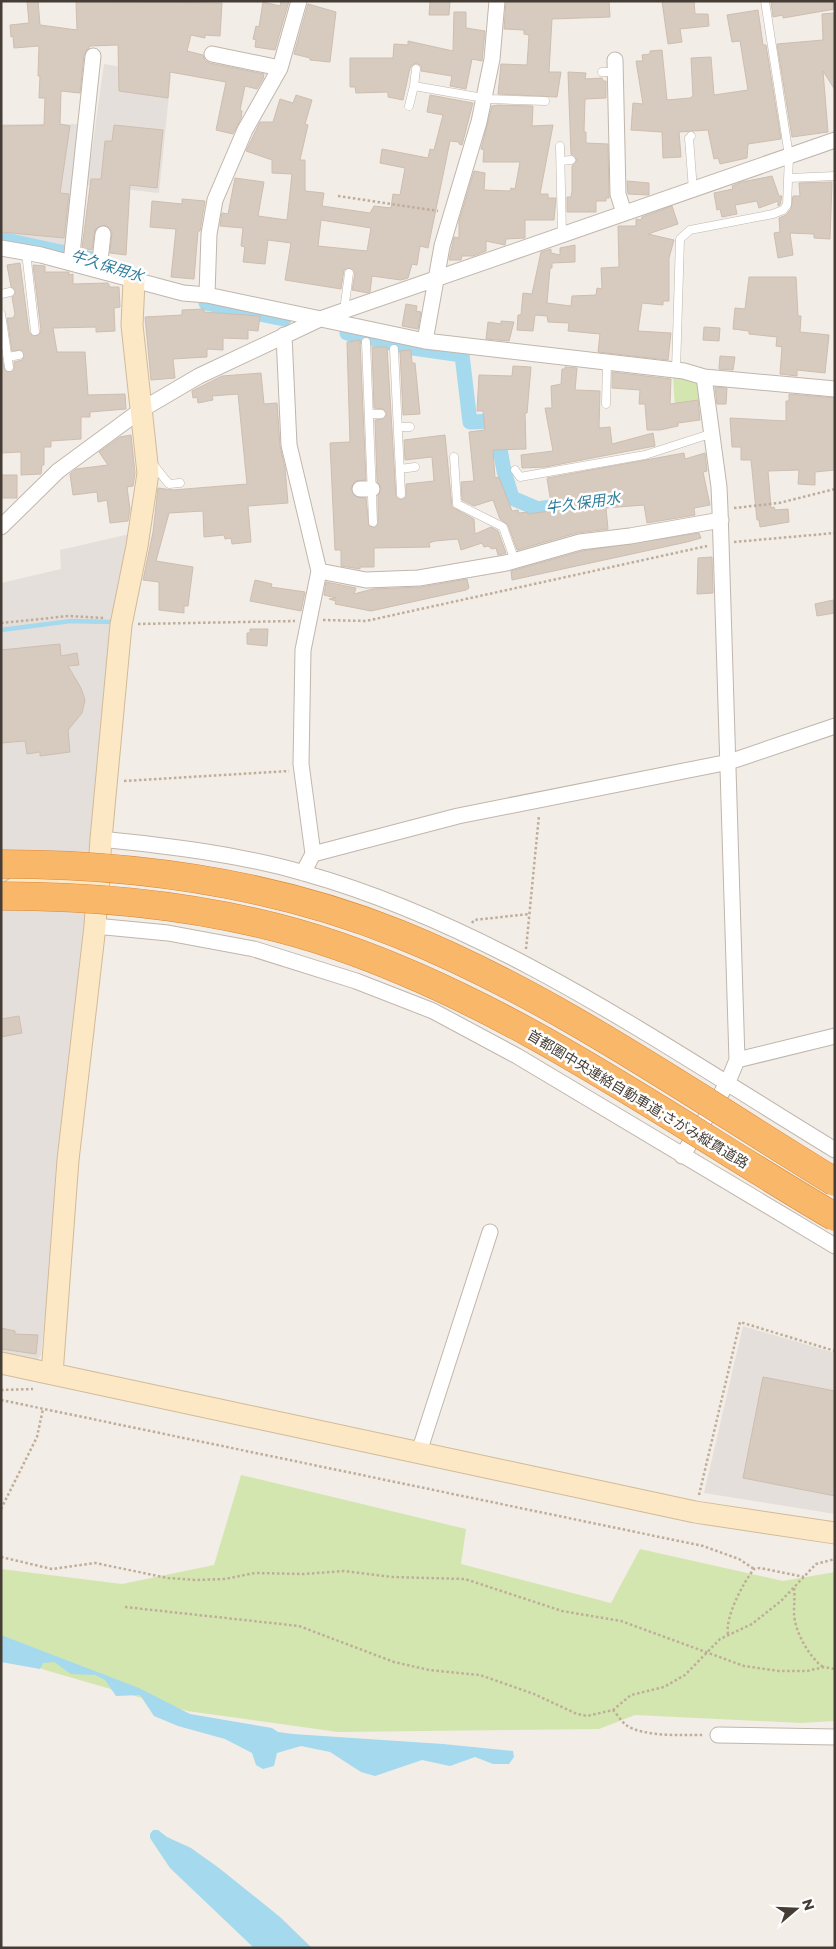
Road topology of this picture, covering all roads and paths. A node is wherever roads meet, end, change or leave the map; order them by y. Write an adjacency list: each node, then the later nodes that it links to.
1 (299, 1): 6 (street)
2 (497, 1): 10 (street)
3 (765, 1): 16 (lane)
4 (212, 54): 6 (street)
5 (94, 56): 29 (street)
6 (280, 68): 36 (street)
7 (611, 68): 24 (street)
8 (416, 69): 9 (lane)
9 (414, 86): 10 (lane); 12 (lane)
10 (484, 98): 11 (lane); 23 (street)
11 (545, 101)
12 (409, 106)
13 (691, 136): 21 (lane)
14 (835, 140): 16 (street)
15 (560, 146): 18 (lane)
16 (789, 156): 20 (lane); 21 (street)
17 (571, 160): 18 (lane)
18 (560, 161): 26 (lane)
19 (835, 176): 20 (lane)
20 (789, 178): 49 (lane)
21 (693, 190): 24 (street)
22 (338, 196): 23 (path)
23 (452, 213): 32 (street)
24 (624, 213): 26 (street)
25 (104, 234): 30 (street)
26 (562, 234): 32 (street)
27 (1, 248): 28 (street)
28 (26, 252): 29 (street); 40 (lane)
29 (72, 257): 30 (street)
30 (100, 266): 33 (street)
31 (348, 272): 37 (lane)
32 (435, 280): 37 (street); 44 (street)
33 (134, 281): 36 (street); 53 (street)
34 (10, 292): 35 (lane)
35 (1, 294)
36 (207, 295): 39 (street)
37 (344, 311): 39 (street)
38 (1, 314): 46 (lane)
39 (320, 319): 41 (street); 42 (street)
40 (35, 331)
41 (284, 335): 53 (street); 75 (street)
42 (366, 335): 43 (street); 54 (lane)
43 (394, 340): 44 (street); 57 (lane)
44 (425, 341): 47 (street)
45 (19, 355): 46 (lane)
46 (8, 357): 48 (lane)
47 (607, 362): 49 (street); 52 (lane)
48 (9, 367)
49 (676, 370): 50 (street)
50 (704, 377): 51 (street); 58 (street)
51 (835, 388)
52 (606, 404)
53 (141, 410): 59 (street); 73 (street)
54 (369, 414): 55 (lane); 72 (lane)
55 (381, 414)
56 (410, 427): 57 (lane)
57 (398, 428): 62 (lane)
58 (713, 433): 63 (lane); 70 (street)
59 (146, 456): 66 (lane); 79 (street)
60 (454, 457): 65 (lane)
61 (415, 467): 62 (lane)
62 (400, 469): 68 (lane)
63 (515, 470)
64 (464, 471): 65 (lane)
65 (455, 472): 71 (lane)
66 (180, 483)
67 (835, 489): 70 (path)
68 (401, 494)
69 (487, 509): 71 (lane)
70 (721, 515): 74 (street); 77 (street)
71 (483, 517): 74 (lane)
72 (373, 522)
73 (1, 527)
74 (515, 561): 75 (street)
75 (318, 571): 78 (street)
76 (835, 726): 77 (street)
77 (729, 762): 80 (street); 94 (street)
78 (301, 770): 79 (path); 82 (street)
79 (106, 783): 81 (street)
80 (540, 799): 82 (street); 89 (path)
81 (101, 839): 84 (street); 85 (street)
82 (313, 854): 84 (street)
83 (1, 864): 98 (highway, bridge)
84 (303, 872): 91 (street)
85 (99, 882): 87 (street); 90 (street)
86 (1, 896): 99 (highway, 首都圏中央連絡自動車道;さがみ縦貫道路, bridge)
87 (1, 900)
88 (1, 910): 90 (street)
89 (529, 914): 91 (path); 92 (path)
90 (95, 917): 97 (street); 104 (street)
91 (462, 935): 92 (street)
92 (524, 965): 95 (street)
93 (835, 1036): 94 (street)
94 (736, 1060): 95 (street)
95 (727, 1084): 96 (street); 97 (street)
96 (835, 1150)
97 (682, 1156): 101 (street)
98 (835, 1182)
99 (835, 1217)
100 (490, 1232): 108 (street)
101 (835, 1246)
102 (835, 1350): 110 (path)
103 (1, 1363): 104 (street)
104 (46, 1382): 105 (path); 108 (street)
105 (1, 1390)
106 (1, 1400): 107 (path)
107 (43, 1409): 109 (path); 114 (path)
108 (418, 1452): 110 (street)
109 (1, 1508)
110 (695, 1512): 111 (street)
111 (835, 1533)
112 (1, 1557): 119 (path)
113 (835, 1559): 115 (path)
114 (754, 1569): 115 (path); 118 (path)
115 (804, 1577): 116 (path)
116 (794, 1588): 118 (path); 120 (path)
117 (125, 1607): 122 (path)
118 (728, 1634): 119 (path)
119 (708, 1653): 120 (path); 122 (path)
120 (824, 1667): 121 (path)
121 (835, 1669)
122 (613, 1710): 123 (path)
123 (718, 1735): 124 (street)
124 (835, 1737)

